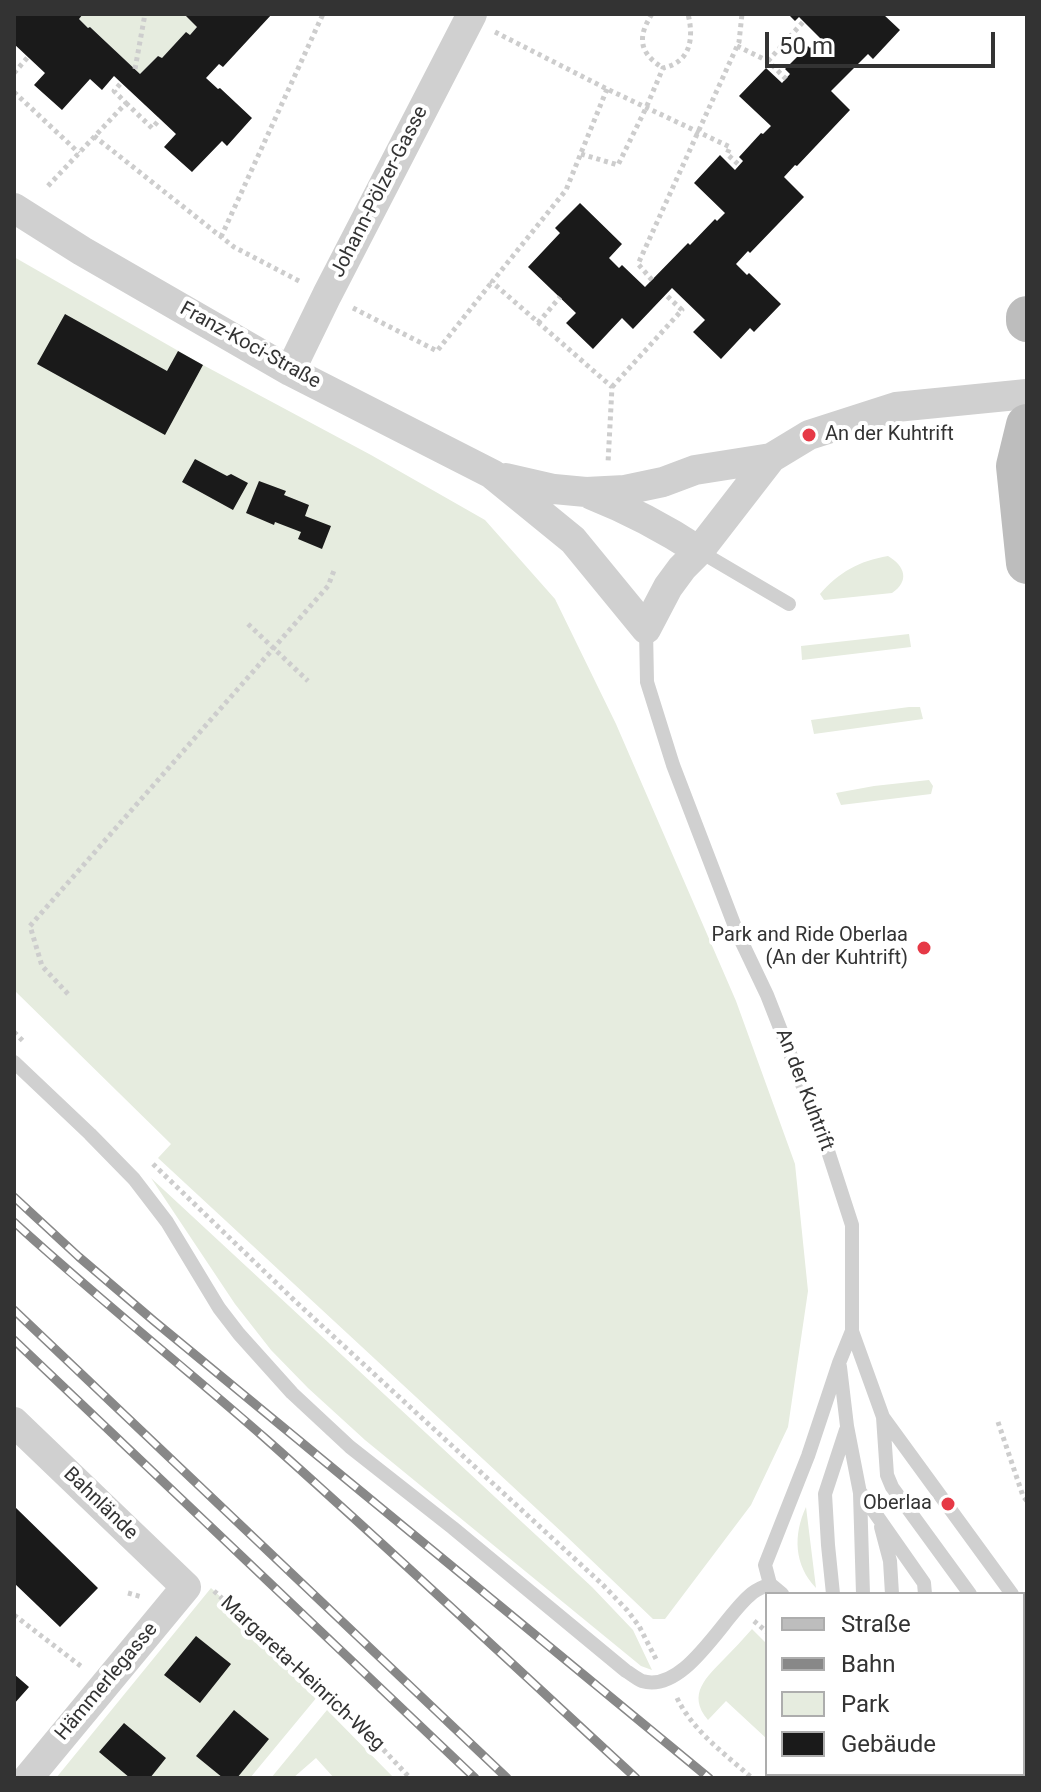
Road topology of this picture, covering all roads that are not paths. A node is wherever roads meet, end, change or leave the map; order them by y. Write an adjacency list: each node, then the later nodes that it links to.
1 (480, 21): 3 (street, Johann-Pölzer-Gasse)
2 (14, 208): 3 (street, Franz-Koci-Straße)
3 (290, 371): 7 (street, Franz-Koci-Straße)
4 (1027, 394): 6 (street, Franz-Koci-Straße)
5 (1027, 425): 10 (main road)
6 (771, 458): 8 (street, Franz-Koci-Straße); 9 (street, Franz-Koci-Straße)
7 (492, 474): 8 (street, Franz-Koci-Straße); 12 (street, Franz-Koci-Straße)
8 (586, 492): 9 (street, Franz-Koci-Straße)
9 (699, 551): 11 (lane); 12 (street, Franz-Koci-Straße)
10 (1027, 563)
11 (789, 604)
12 (646, 629): 14 (lane, An der Kuhtrift)
13 (14, 1062): 22 (lane)
14 (852, 1331): 15 (lane, An der Kuhtrift); 16 (lane, An der Kuhtrift)
15 (839, 1363): 18 (lane); 22 (lane, An der Kuhtrift)
16 (883, 1417): 27 (lane); 28 (lane, An der Kuhtrift)
17 (14, 1422): 21 (street, Bahnlände)
18 (847, 1426): 19 (lane); 23 (lane)
19 (860, 1493): 20 (lane); 24 (lane)
20 (879, 1519): 25 (lane); 26 (lane)
21 (186, 1587): 29 (street, Hämmerlegasse)
22 (776, 1589)
23 (833, 1592)
24 (863, 1592)
25 (892, 1592)
26 (925, 1592)
27 (969, 1592)
28 (1011, 1592)
29 (28, 1778)

